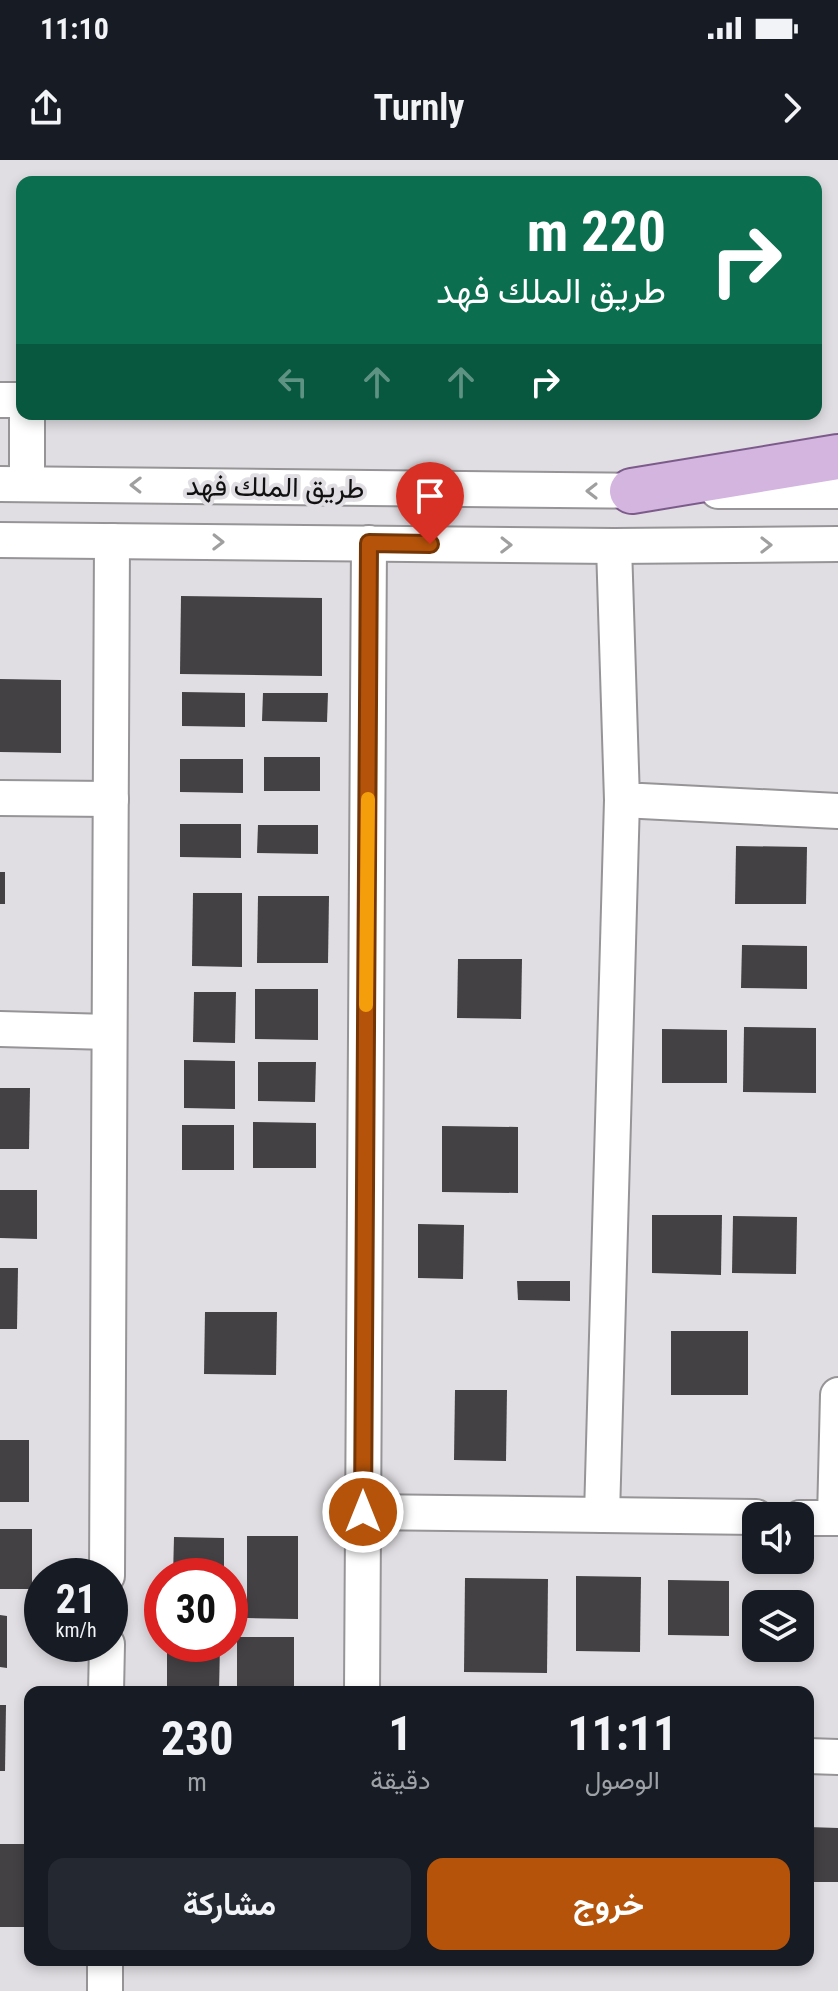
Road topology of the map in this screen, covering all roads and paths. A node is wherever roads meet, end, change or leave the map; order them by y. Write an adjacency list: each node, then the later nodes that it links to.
1 (26, 420): 3 (street)
2 (838, 457): 4 (main road)
3 (14, 484): 4 (street, طريق الملك فهد, one-way to 3)
4 (632, 491): 5 (street, طريق الملك فهد)
5 (838, 491)
6 (0, 540): 7 (street, طريق الملك فهد)
7 (112, 541): 8 (street, طريق الملك فهد, one-way to 8); 12 (street)
8 (369, 543): 10 (street, طريق الملك فهد, one-way to 10); 18 (street)
9 (838, 544): 10 (street, طريق الملك فهد, one-way to 9)
10 (614, 546): 13 (street)
11 (0, 798): 12 (street)
12 (111, 799): 16 (street)
13 (622, 800): 14 (street); 19 (street)
14 (838, 811)
15 (0, 1029): 16 (street)
16 (109, 1032): 23 (street)
17 (838, 1395): 22 (street)
18 (363, 1512): 19 (street); 26 (street)
19 (602, 1515): 20 (street)
20 (742, 1517)
21 (814, 1518): 22 (street)
22 (837, 1518)
23 (107, 1558)
24 (107, 1662): 25 (street)
25 (106, 1686)
26 (362, 1686)
27 (814, 1756): 28 (street)
28 (838, 1757)
29 (105, 1966): 30 (street)
30 (105, 1991)

